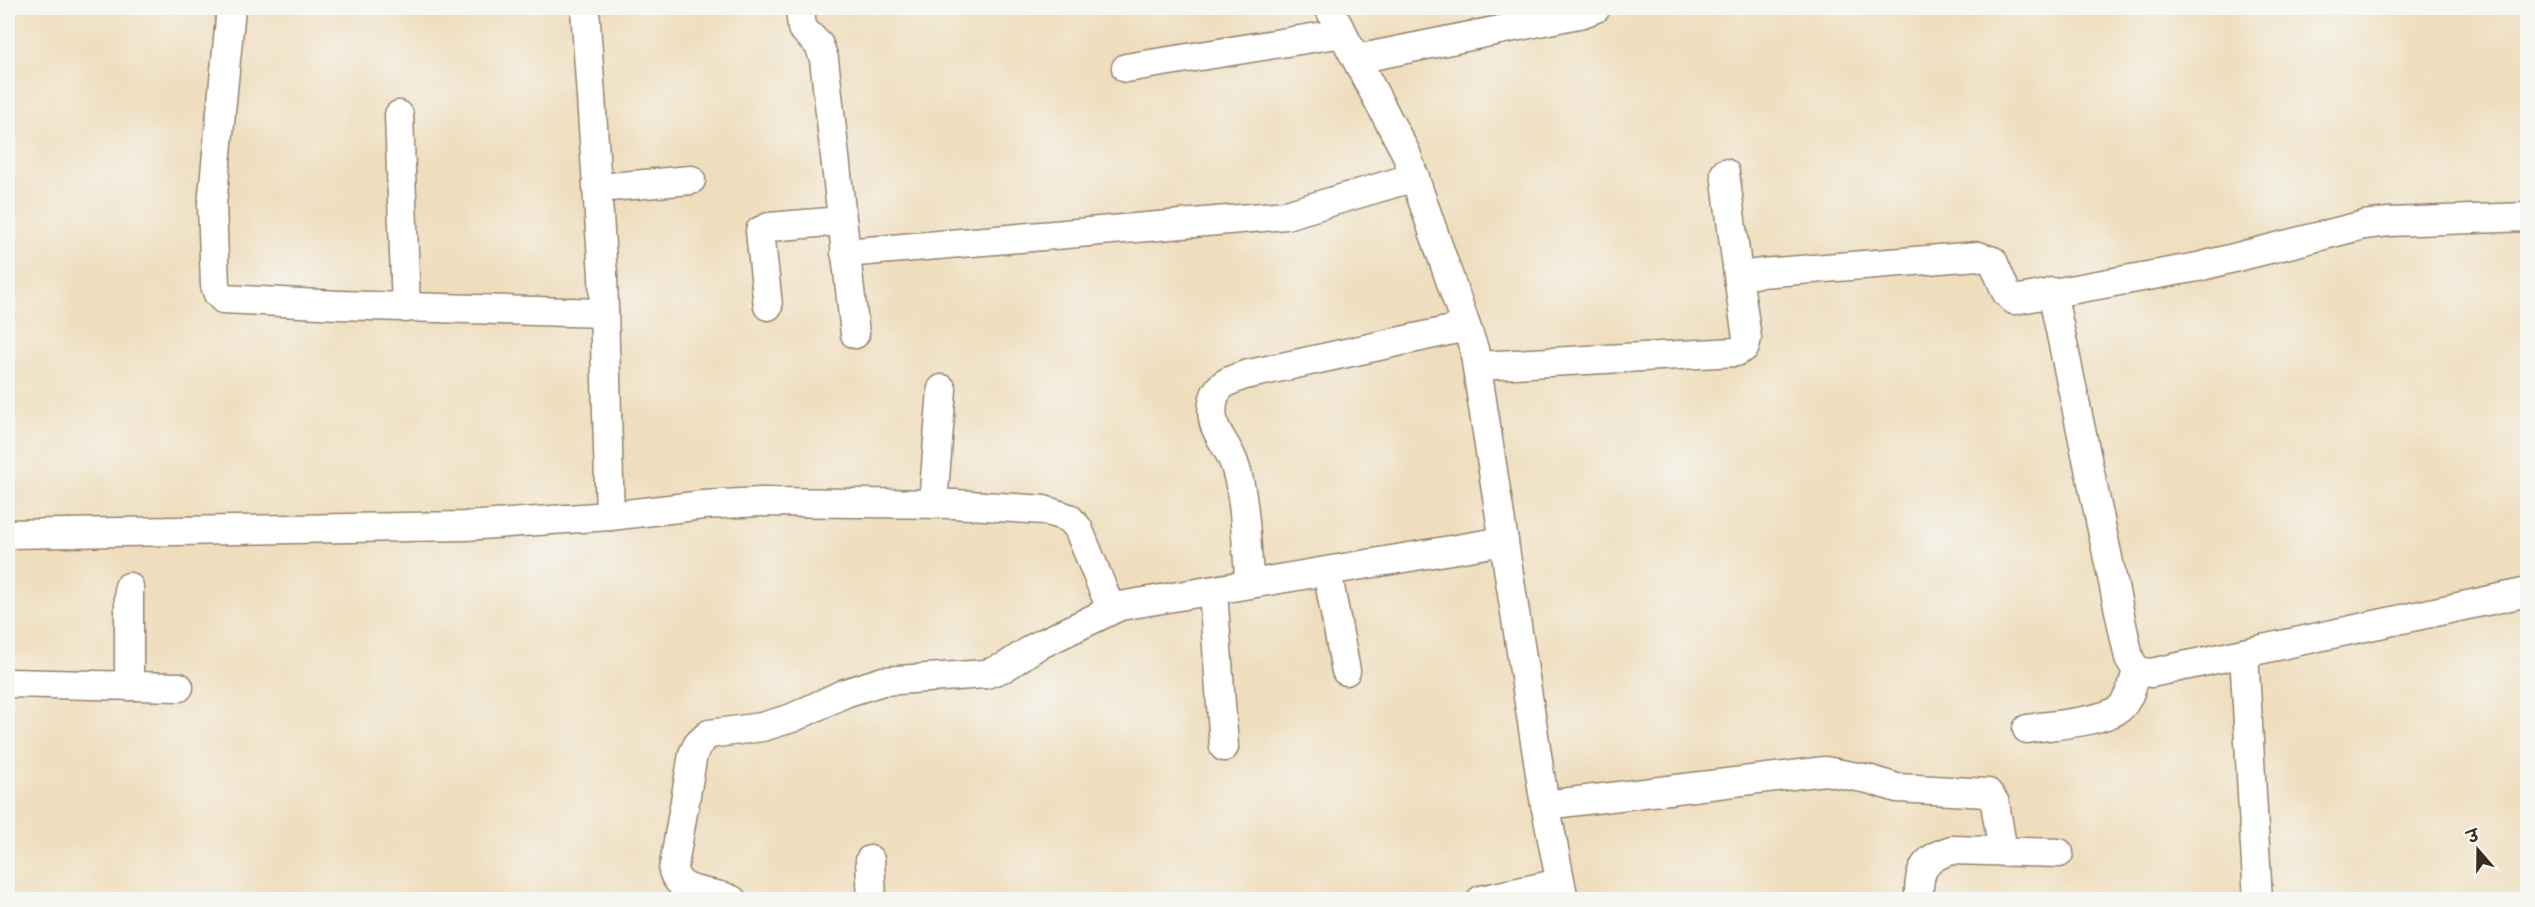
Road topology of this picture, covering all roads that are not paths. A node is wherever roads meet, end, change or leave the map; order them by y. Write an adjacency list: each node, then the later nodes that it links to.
1 (231, 8): 20 (street)
2 (585, 8): 13 (street)
3 (800, 8): 15 (street)
4 (1329, 8): 6 (street)
5 (1596, 8): 7 (street)
6 (1343, 33): 7 (street); 8 (street)
7 (1357, 59): 11 (street)
8 (1126, 68)
9 (399, 115): 20 (street)
10 (1725, 173): 17 (street)
11 (1415, 177): 16 (street); 22 (street)
12 (691, 180): 13 (street)
13 (597, 188): 21 (street)
14 (2528, 217): 18 (street)
15 (841, 221): 16 (street); 19 (street)
16 (845, 253): 23 (street)
17 (1738, 283): 18 (street); 24 (street)
18 (2052, 292): 38 (street)
19 (768, 306)
20 (406, 308): 21 (street)
21 (604, 313): 27 (street)
22 (1466, 327): 24 (street); 31 (street)
23 (855, 334)
24 (1477, 366): 29 (street)
25 (942, 389): 26 (street)
26 (933, 504): 27 (street); 35 (street)
27 (610, 516): 28 (street)
28 (8, 534)
29 (1504, 541): 30 (street); 44 (street)
30 (1327, 571): 31 (street); 37 (street)
31 (1250, 584): 33 (street)
32 (129, 587): 40 (street)
33 (1213, 591): 35 (street); 43 (street)
34 (2528, 592): 36 (street)
35 (1111, 609): 49 (street)
36 (2244, 653): 38 (street); 53 (street)
37 (1346, 671)
38 (2137, 671): 42 (street)
39 (8, 684): 40 (street)
40 (129, 686): 41 (street)
41 (179, 687)
42 (2028, 729)
43 (1224, 747)
44 (1545, 805): 45 (street); 48 (street)
45 (2004, 852): 46 (street); 52 (street)
46 (2059, 853)
47 (870, 860): 50 (street)
48 (1562, 892): 51 (street)
49 (732, 900)
50 (872, 900)
51 (1481, 900)
52 (1919, 900)
53 (2258, 900)

